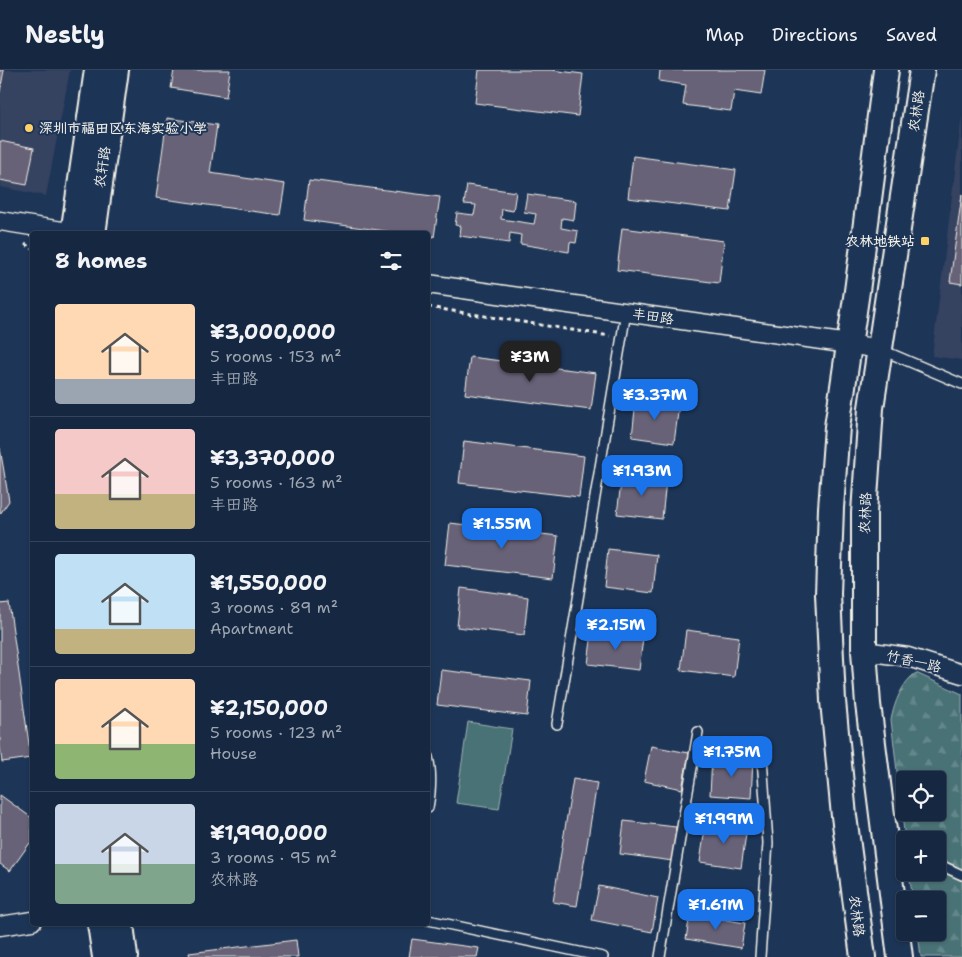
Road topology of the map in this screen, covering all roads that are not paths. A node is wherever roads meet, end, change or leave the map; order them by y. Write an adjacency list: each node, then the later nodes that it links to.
1 (97, 70): 7 (main road, 农轩路)
2 (116, 70): 8 (main road, 农轩路)
3 (886, 70): 11 (main road, 农林路)
4 (922, 70): 12 (main road, 农林路)
5 (0, 220): 6 (street)
6 (68, 231)
7 (80, 231)
8 (80, 231)
9 (430, 284): 10 (street, 丰田路)
10 (626, 312): 11 (street, 丰田路); 16 (lane)
11 (849, 344): 12 (street, 丰田路); 34 (main road, 农林路)
12 (879, 349): 13 (lane); 14 (main road, 农林路)
13 (962, 384)
14 (864, 651): 15 (street, 竹香一路); 21 (main road, 农林路)
15 (962, 674)
16 (557, 724)
17 (698, 732): 32 (lane)
18 (762, 758): 33 (lane)
19 (430, 766): 20 (lane)
20 (430, 794)
21 (895, 844): 35 (main road, 农林路)
22 (946, 868): 23 (lane)
23 (962, 875)
24 (430, 920): 31 (lane)
25 (30, 921): 26 (street)
26 (0, 926)
27 (100, 926): 29 (main road)
28 (121, 926): 30 (main road)
29 (105, 957)
30 (125, 957)
31 (603, 957)
32 (660, 957)
33 (760, 957)
34 (862, 957)
35 (900, 957)

